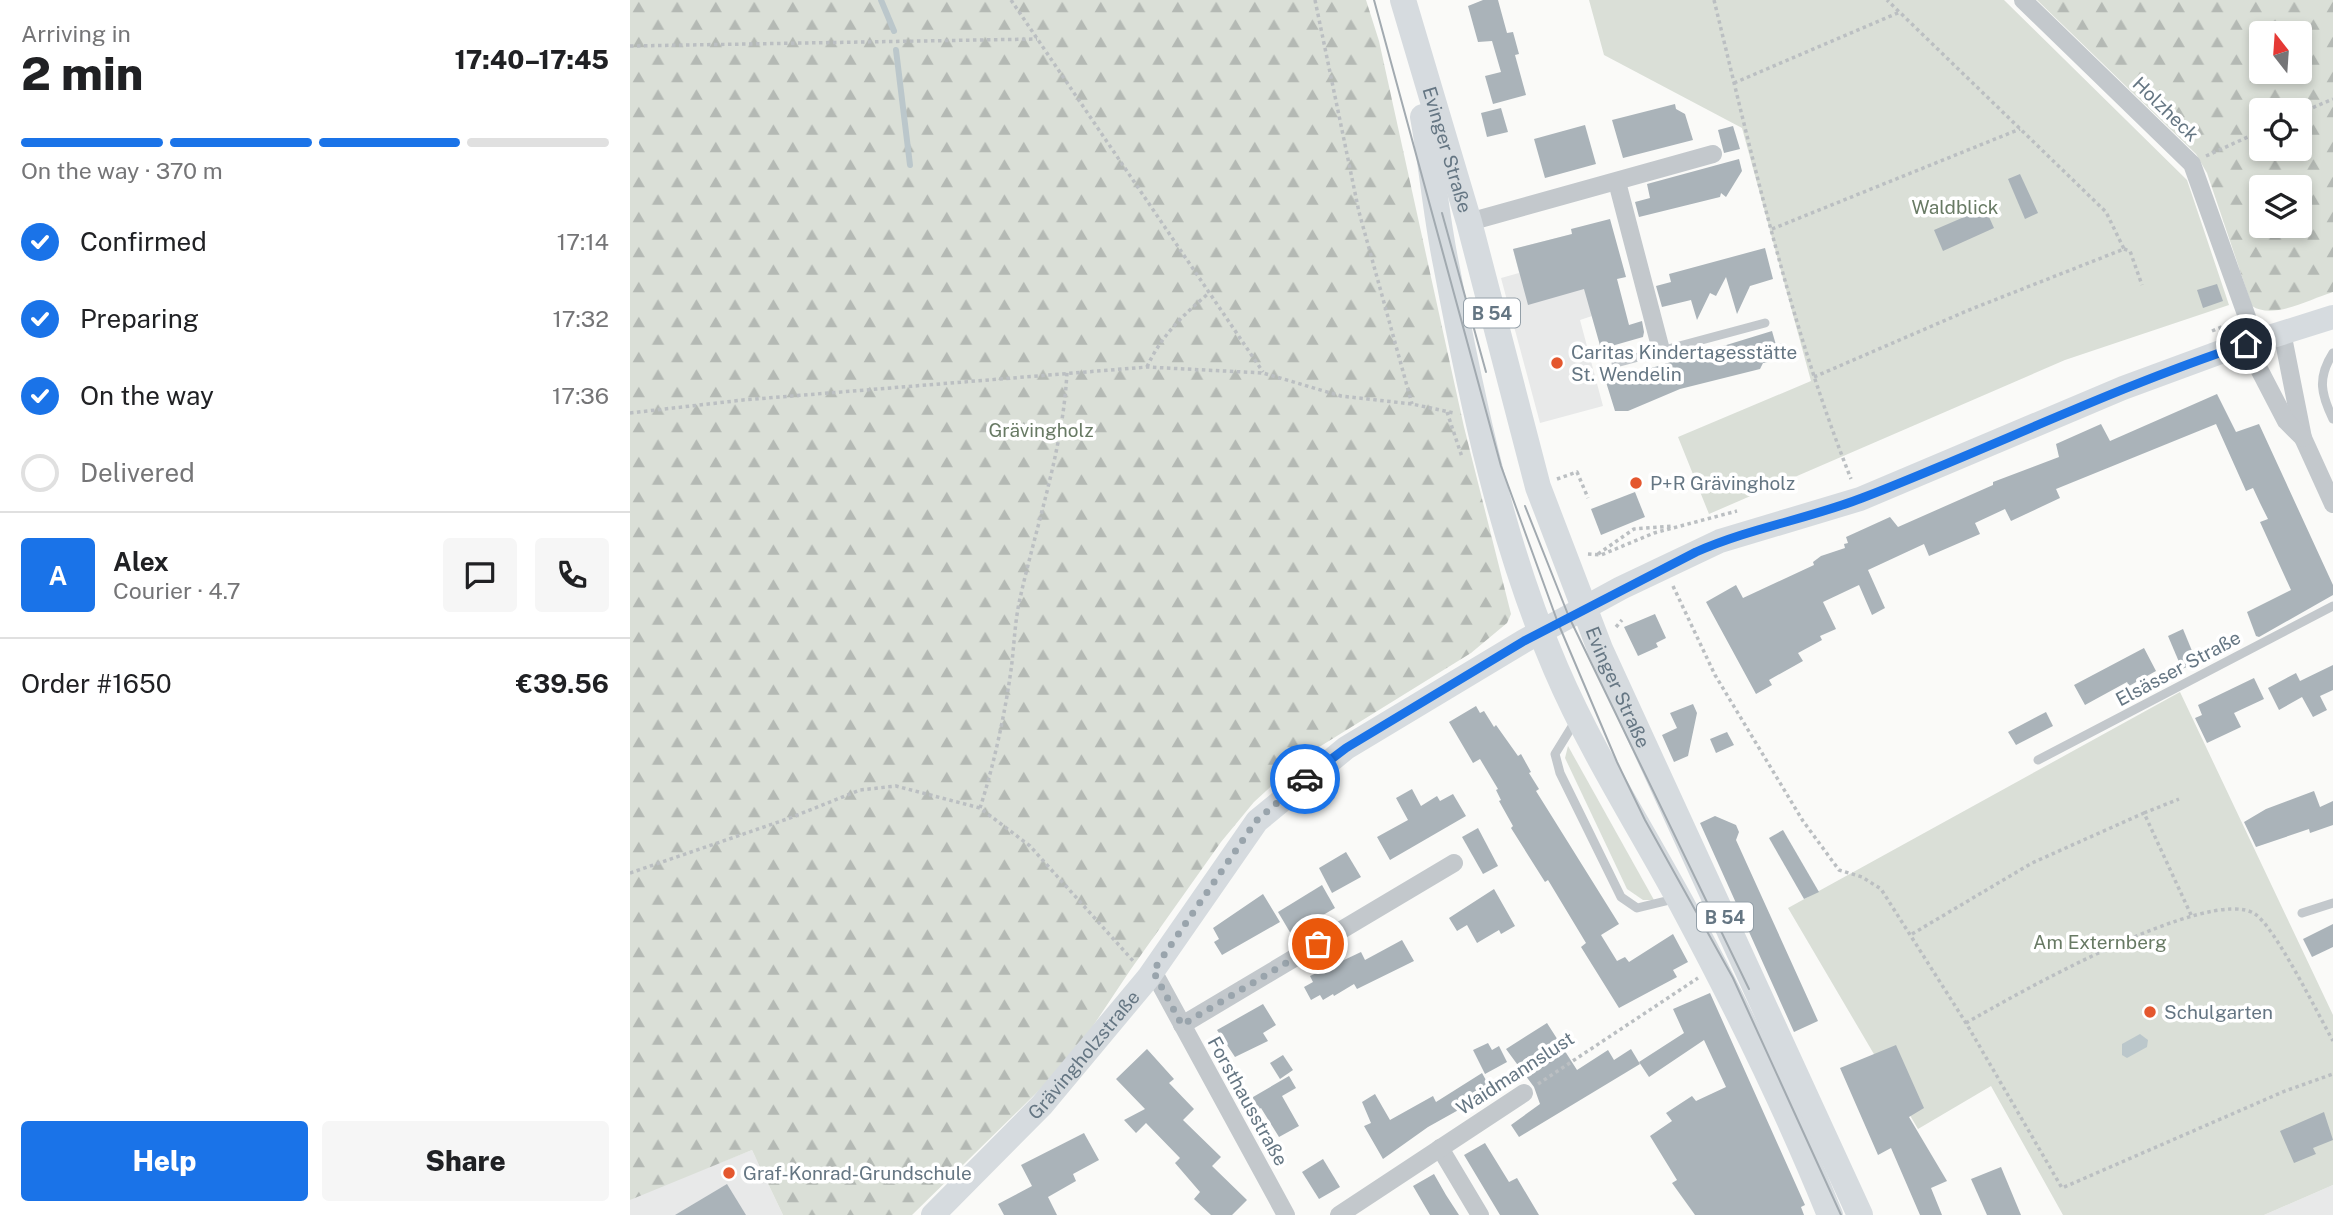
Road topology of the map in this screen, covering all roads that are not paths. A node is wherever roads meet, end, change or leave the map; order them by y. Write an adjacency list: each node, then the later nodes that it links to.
1 (2023, 0): 6 (street, Holzheck)
2 (1405, 8): 5 (main road, Evinger Straße / B 54)
3 (1713, 154): 4 (street)
4 (1617, 182): 5 (street); 11 (street)
5 (1454, 229): 18 (main road, Evinger Straße / B 54); 19 (main road, Evinger Straße / B 54)
6 (2248, 317)
7 (2333, 317): 9 (main road, Grävingholzstraße)
8 (1765, 323): 11 (lane)
9 (2282, 332): 10 (main road, Grävingholzstraße); 15 (street)
10 (2246, 344): 15 (street); 18 (main road, Grävingholzstraße)
11 (1661, 350): 13 (lane)
12 (2333, 354): 14 (lane)
13 (1616, 363)
14 (2333, 419)
15 (2303, 438): 16 (street)
16 (2332, 498)
17 (2333, 606): 21 (lane, Elsässer Straße)
18 (1584, 609): 19 (main road, Grävingholzstraße); 35 (main road, Evinger Straße / B 54)
19 (1541, 632): 20 (main road, Evinger Straße / B 54); 26 (main road, Grävingholzstraße)
20 (1579, 715): 23 (main road, Evinger Straße / B 54); 23 (lane)
21 (2038, 761)
22 (1454, 863): 27 (street)
23 (1678, 898): 34 (main road, Evinger Straße / B 54)
24 (2333, 903): 25 (lane)
25 (2302, 913)
26 (1150, 974): 27 (street, Forsthausstraße); 30 (main road, Grävingholzstraße)
27 (1182, 1025): 31 (street, Forsthausstraße)
28 (1524, 1093): 29 (street, Waidmannslust)
29 (1440, 1148): 32 (street, Waidmannslust); 33 (street)
30 (933, 1215)
31 (1286, 1215)
32 (1339, 1215)
33 (1480, 1215)
34 (1830, 1215)
35 (1860, 1215)

